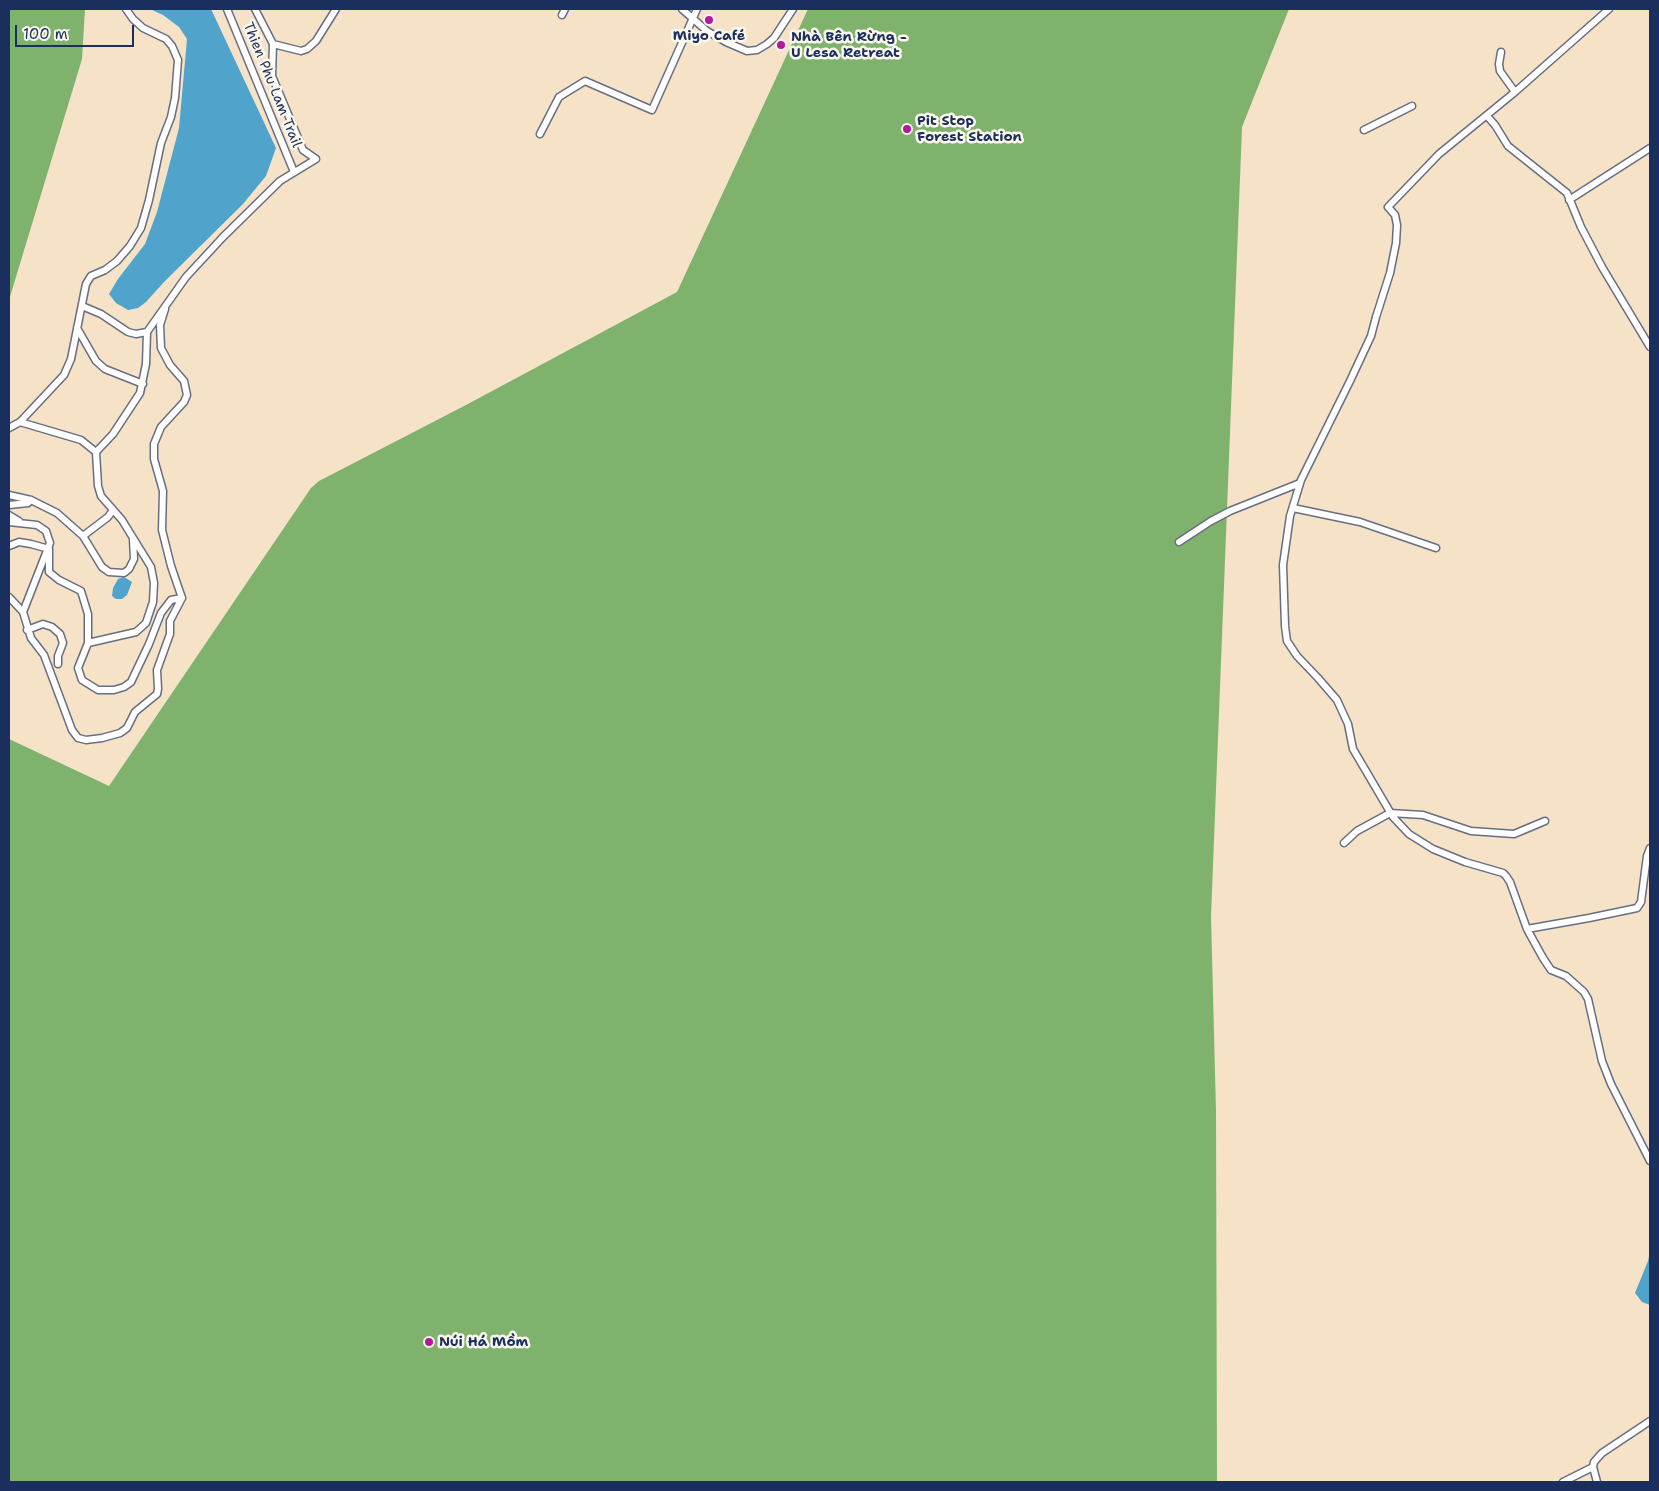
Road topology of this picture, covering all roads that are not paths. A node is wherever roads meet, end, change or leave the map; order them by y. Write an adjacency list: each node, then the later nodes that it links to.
1 (126, 9): 21 (street)
2 (227, 9): 18 (street, Thien Phu Lam Trail)
3 (254, 9): 10 (street)
4 (336, 9): 10 (street)
5 (682, 9): 9 (street)
6 (696, 9): 9 (street)
7 (793, 9): 9 (street)
8 (1610, 9): 12 (street)
9 (692, 19): 16 (street)
10 (273, 44): 18 (street)
11 (1501, 52): 12 (street)
12 (1515, 92): 14 (street)
13 (1412, 106): 15 (street)
14 (1487, 116): 19 (street); 30 (street)
15 (1364, 130)
16 (540, 134)
17 (1650, 148): 19 (street)
18 (294, 172): 20 (street)
19 (1569, 200): 24 (street)
20 (166, 304): 23 (street); 46 (street)
21 (82, 306): 22 (street); 23 (street)
22 (77, 327): 25 (street); 26 (street)
23 (147, 332): 25 (street)
24 (1650, 347)
25 (143, 384): 29 (street)
26 (20, 422): 27 (street); 29 (street)
27 (10, 427): 28 (street)
28 (9, 434)
29 (96, 452): 35 (street)
30 (1300, 483): 34 (street); 41 (street)
31 (9, 495): 32 (street)
32 (31, 500): 33 (street); 39 (street)
33 (9, 505)
34 (1293, 508): 43 (street); 51 (street)
35 (113, 510): 39 (street); 40 (street)
36 (9, 515): 38 (street)
37 (9, 522): 38 (street)
38 (22, 522): 44 (street)
39 (83, 536): 40 (street)
40 (133, 538): 49 (street)
41 (1179, 542)
42 (9, 546): 44 (street)
43 (1436, 548)
44 (48, 549): 47 (street); 49 (street)
45 (9, 597): 47 (street)
46 (182, 598): 48 (street); 49 (street)
47 (23, 612): 48 (street)
48 (28, 630): 50 (street)
49 (88, 643)
50 (58, 664)
51 (1390, 813): 52 (street); 53 (street); 55 (street)
52 (1545, 821)
53 (1344, 843)
54 (1650, 848): 55 (street)
55 (1527, 929): 56 (street)
56 (1650, 1161)
57 (1650, 1421): 58 (street)
58 (1593, 1467): 59 (street); 60 (street)
59 (1563, 1482)
60 (1597, 1482)

